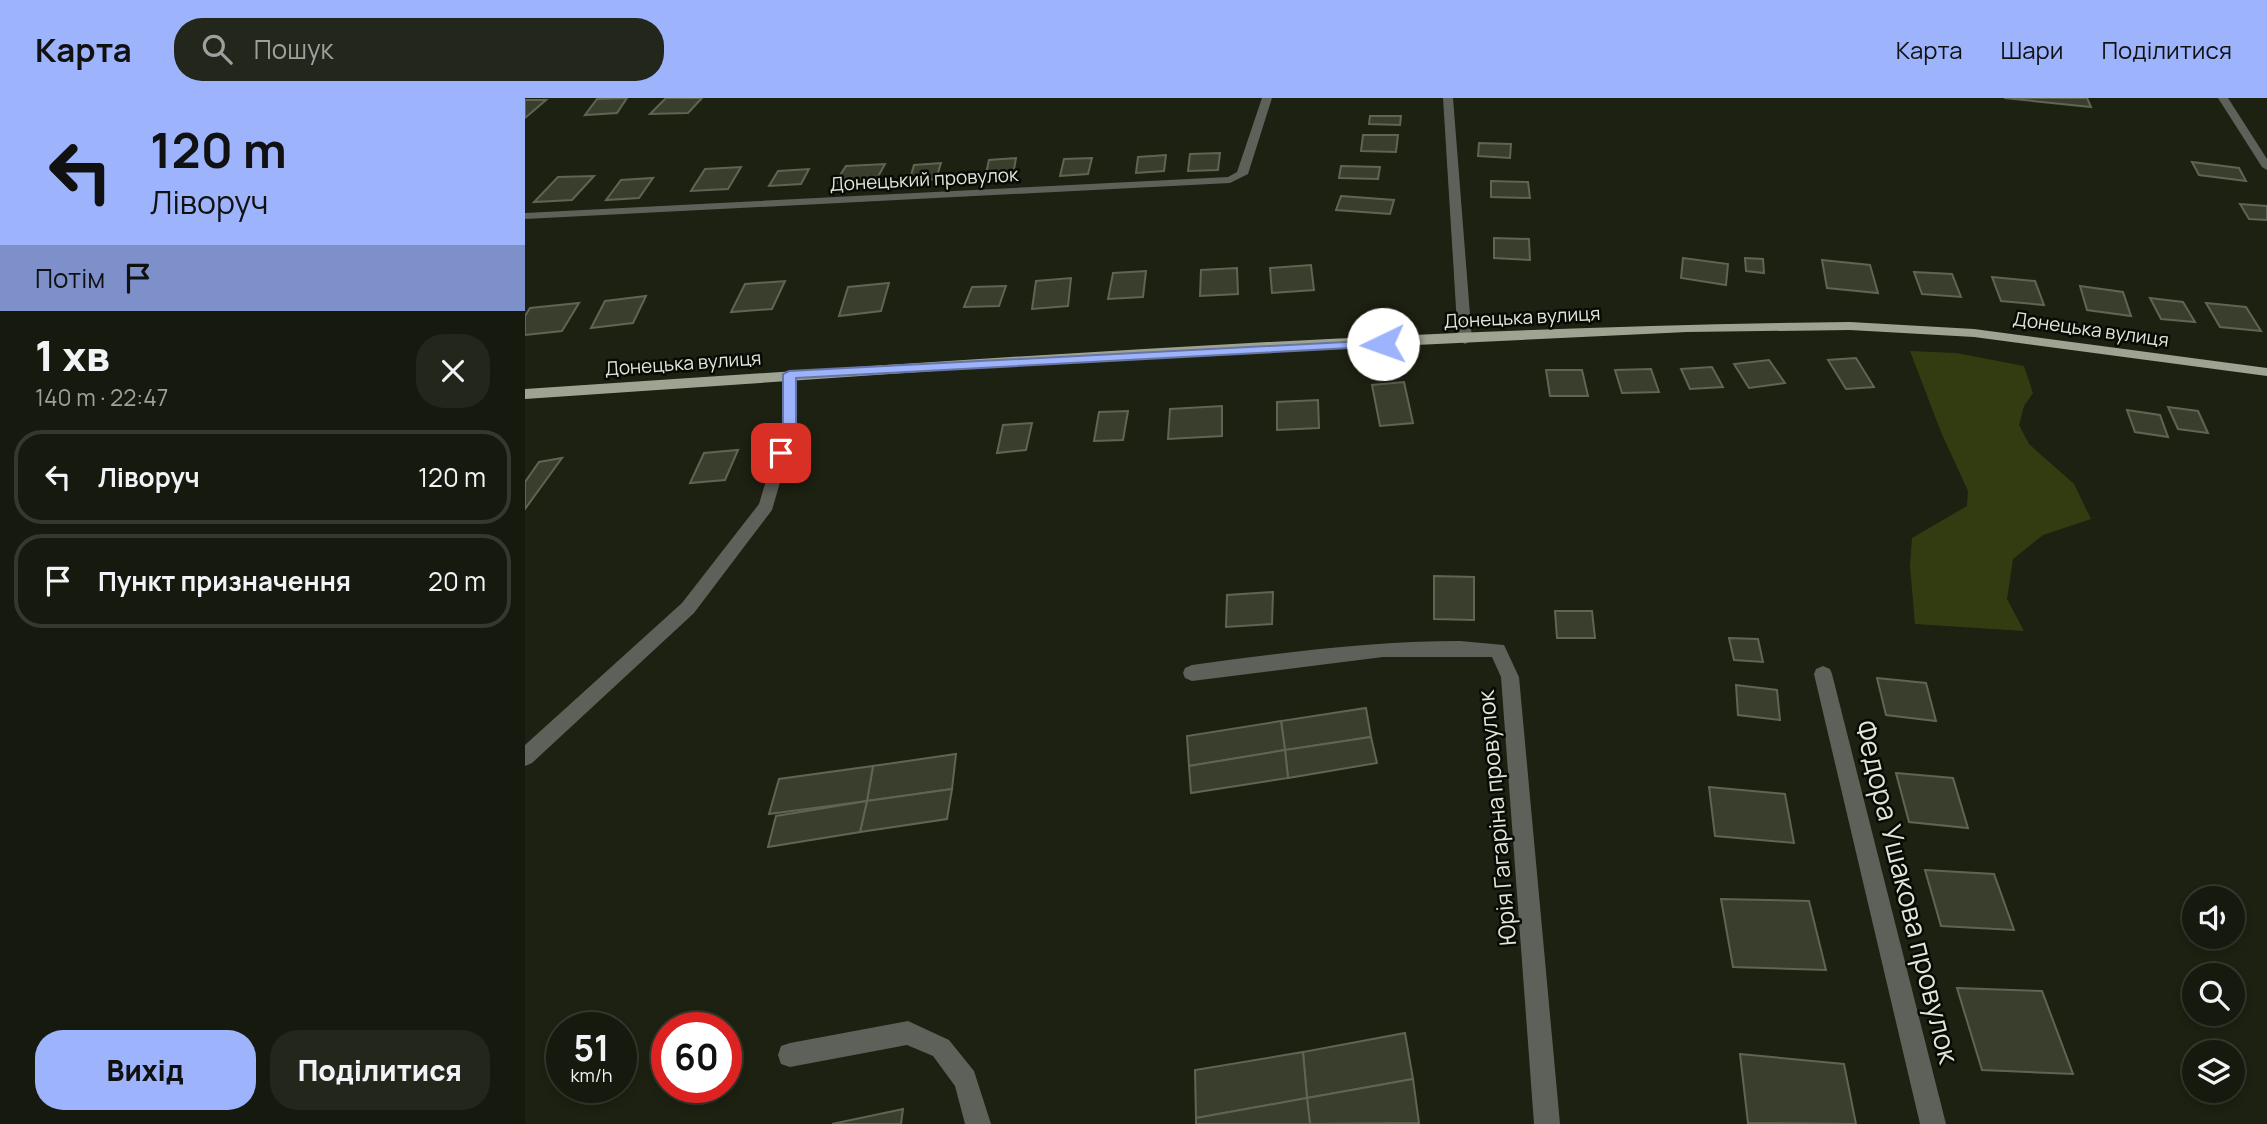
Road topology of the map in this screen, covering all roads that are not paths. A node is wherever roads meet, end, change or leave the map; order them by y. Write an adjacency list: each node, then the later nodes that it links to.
1 (1267, 98): 5 (street, Донецький провулок)
2 (1448, 98): 6 (street)
3 (2223, 98): 4 (street)
4 (2267, 167)
5 (525, 216)
6 (1465, 340): 7 (main road, Донецька вулиця); 8 (main road, Донецька вулиця)
7 (2267, 372)
8 (789, 374): 9 (main road, Донецька вулиця); 12 (street)
9 (525, 394)
10 (1192, 673): 15 (street, Юрія Гагаріна провулок)
11 (1823, 674): 16 (street, Федора Ушакова провулок)
12 (525, 757)
13 (790, 1055): 14 (street)
14 (978, 1124)
15 (1547, 1124)
16 (1933, 1124)

